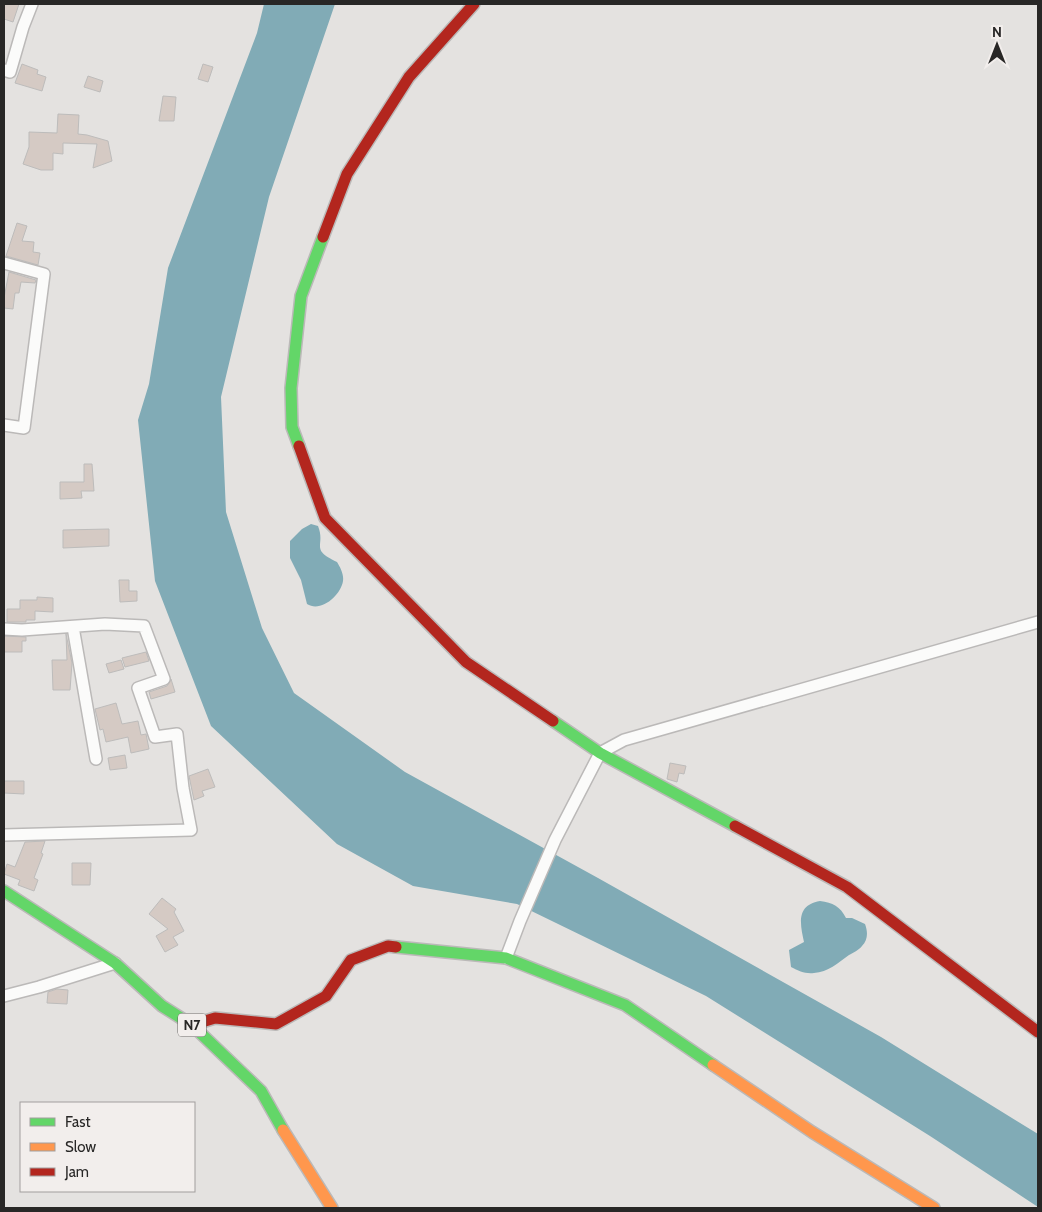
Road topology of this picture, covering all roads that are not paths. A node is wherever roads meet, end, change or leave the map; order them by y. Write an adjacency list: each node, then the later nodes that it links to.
1 (32, 4): 3 (street)
2 (474, 4): 9 (main road)
3 (4, 70)
4 (4, 263): 5 (street)
5 (4, 425)
6 (1038, 622): 9 (street)
7 (73, 627): 8 (street); 10 (street); 11 (street)
8 (4, 628)
9 (600, 753): 13 (street); 17 (main road)
10 (96, 759)
11 (4, 835)
12 (4, 891): 14 (main road, N7)
13 (506, 958): 16 (main road); 19 (main road)
14 (115, 963): 15 (street); 16 (main road, N7)
15 (4, 996)
16 (192, 1025): 18 (main road, N7)
17 (1038, 1032)
18 (332, 1208)
19 (934, 1208)

